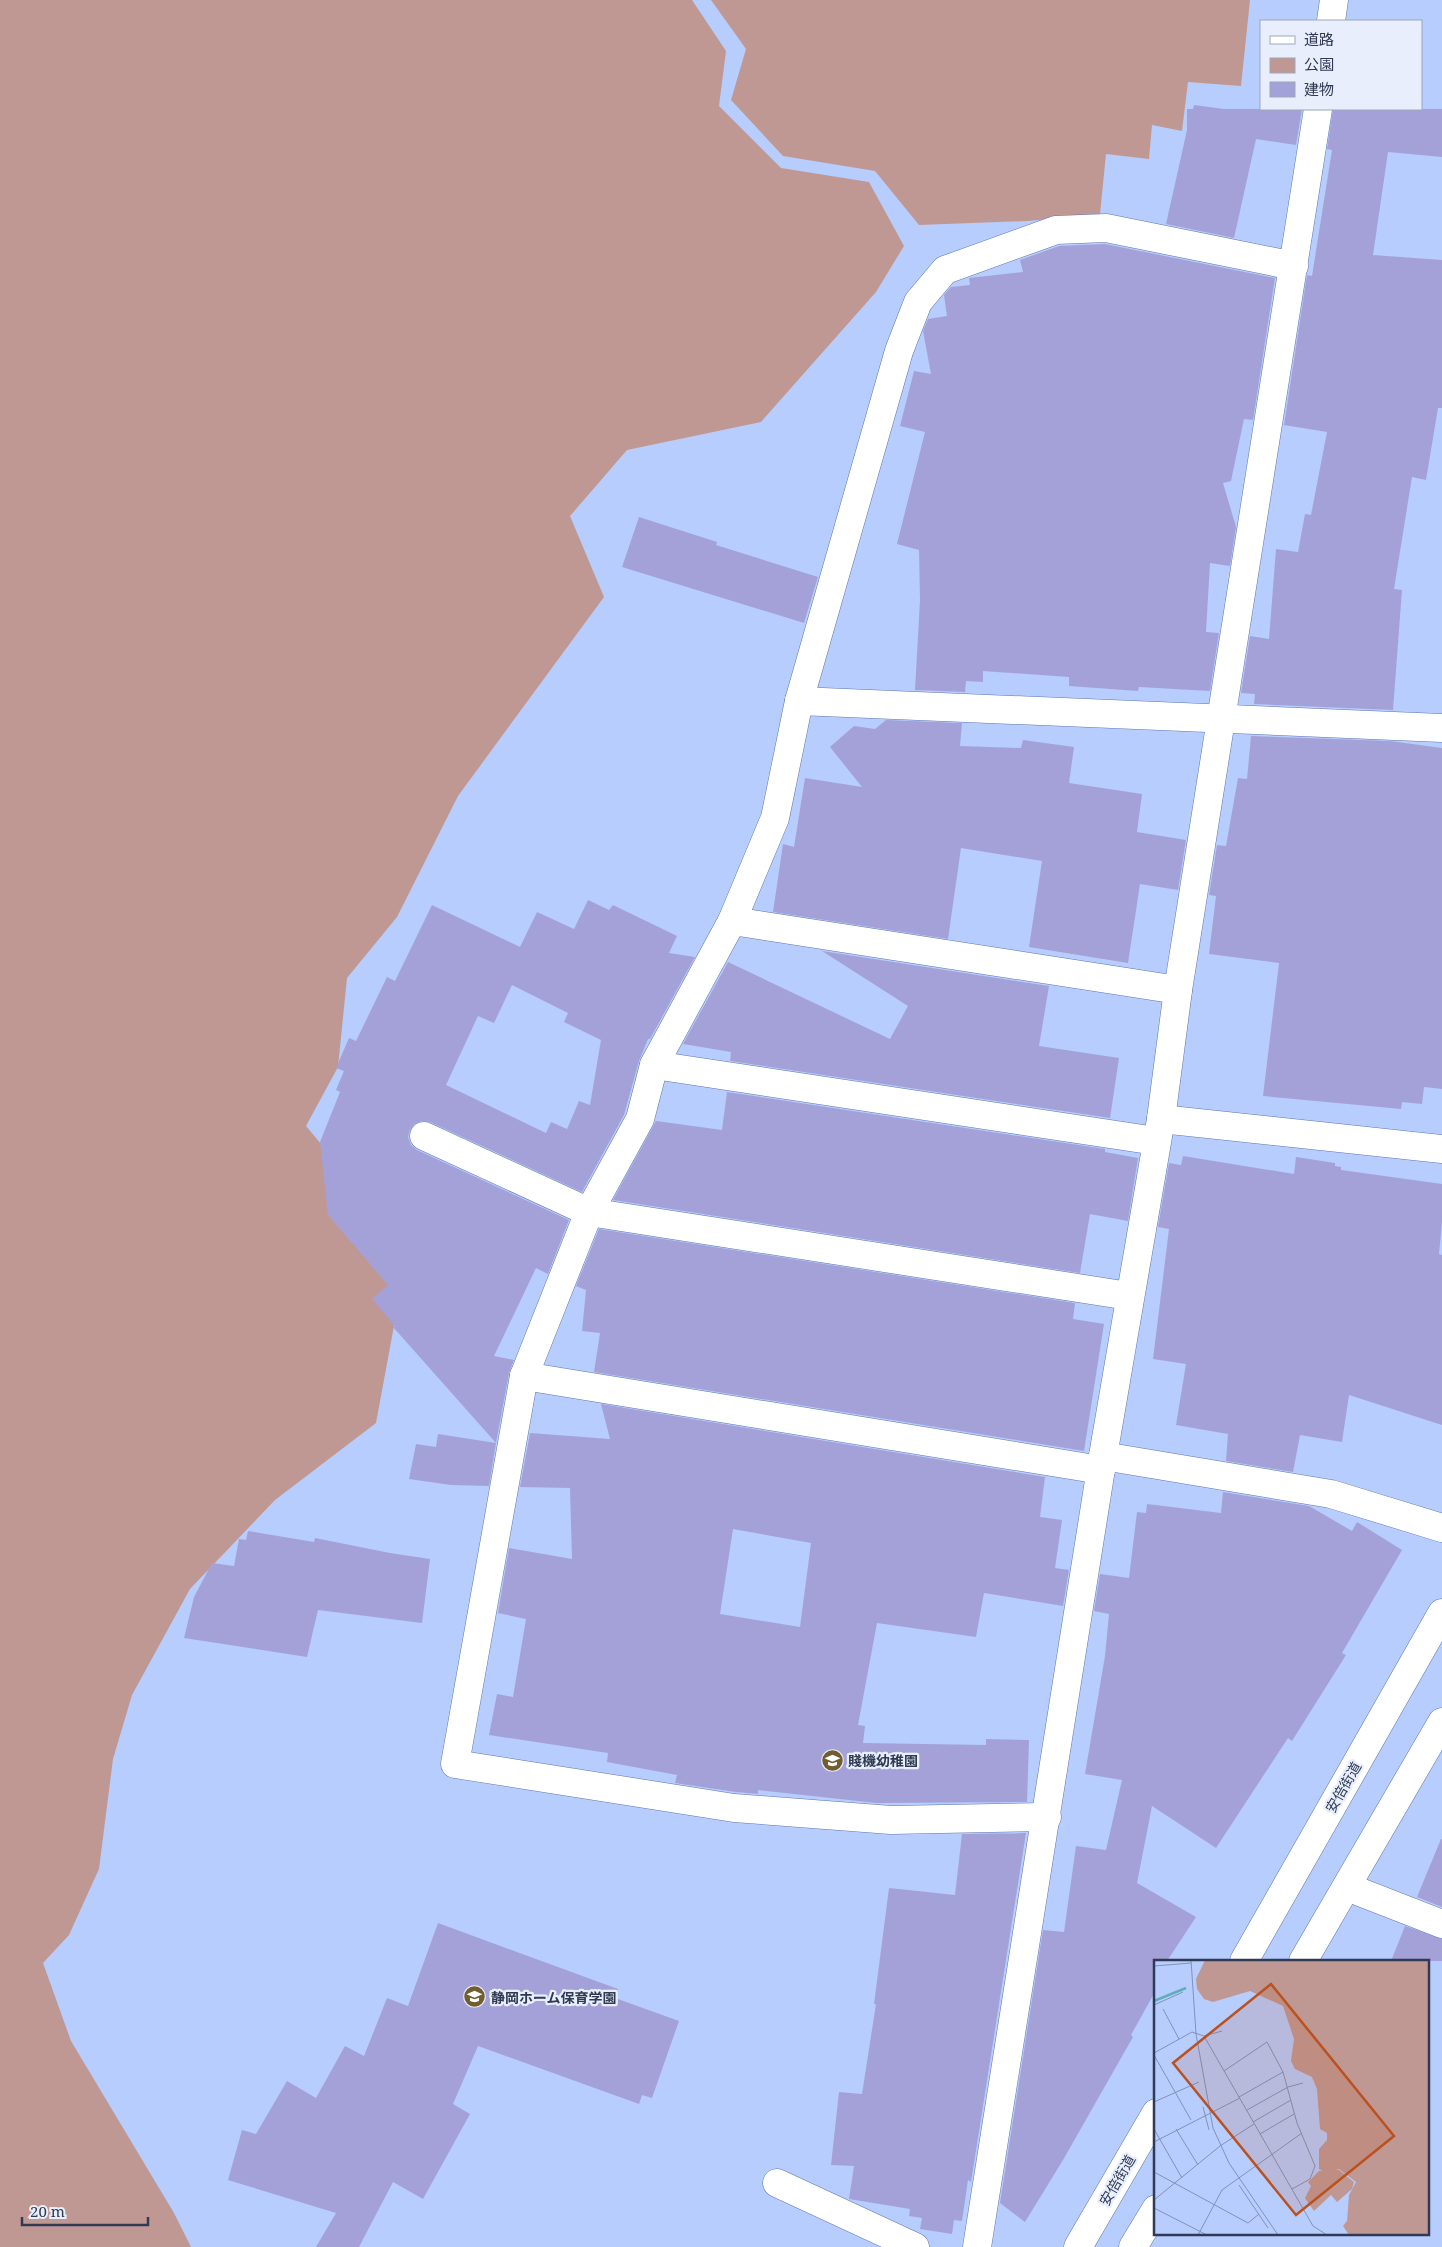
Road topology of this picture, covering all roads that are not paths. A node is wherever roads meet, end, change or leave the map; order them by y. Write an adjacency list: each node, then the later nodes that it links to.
1 (1334, 0): 2 (street)
2 (1331, 20)
3 (1318, 110): 4 (street)
4 (1294, 266): 5 (street); 6 (street)
5 (799, 701): 6 (street); 8 (street)
6 (1221, 717): 7 (street); 9 (street)
7 (1442, 728)
8 (732, 921): 9 (street); 10 (street)
9 (1178, 990): 11 (street)
10 (654, 1065): 11 (street); 14 (street)
11 (1159, 1130): 13 (street); 15 (street)
12 (424, 1136): 14 (street)
13 (1442, 1149)
14 (589, 1212): 15 (street); 16 (street)
15 (1130, 1296): 17 (street)
16 (524, 1376): 17 (street); 21 (street)
17 (1102, 1463): 18 (street); 21 (street)
18 (1442, 1528)
19 (1442, 1613): 24 (street, 安倍街道)
20 (1442, 1722): 22 (street)
21 (1047, 1817): 30 (street)
22 (1347, 1887): 23 (street); 25 (street)
23 (1442, 1924)
24 (1245, 1960)
25 (1304, 1960)
26 (1154, 2116): 31 (street, 安倍街道)
27 (777, 2183): 29 (street)
28 (1154, 2212): 32 (street)
29 (915, 2247)
30 (977, 2247)
31 (1078, 2247)
32 (1133, 2247)

